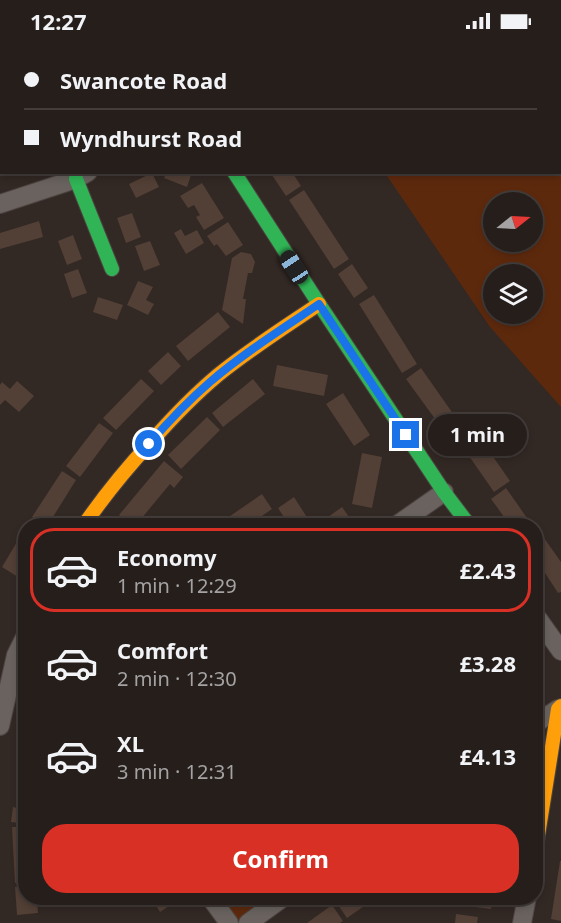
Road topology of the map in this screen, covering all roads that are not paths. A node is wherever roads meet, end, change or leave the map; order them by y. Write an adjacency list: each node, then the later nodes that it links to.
1 (235, 174): 5 (street)
2 (82, 176): 3 (street); 4 (street)
3 (1, 202)
4 (112, 269)
5 (319, 304): 6 (street); 7 (street)
6 (444, 492): 8 (street); 9 (street)
7 (89, 518)
8 (407, 518)
9 (464, 518)
10 (543, 626): 11 (street)
11 (561, 651)
12 (8, 652): 15 (street)
13 (559, 708): 14 (street); 16 (street)
14 (543, 718)
15 (0, 726)
16 (543, 767)
17 (216, 905): 20 (street)
18 (273, 905): 21 (street)
19 (525, 905): 22 (street)
20 (229, 923)
21 (248, 923)
22 (522, 923)

